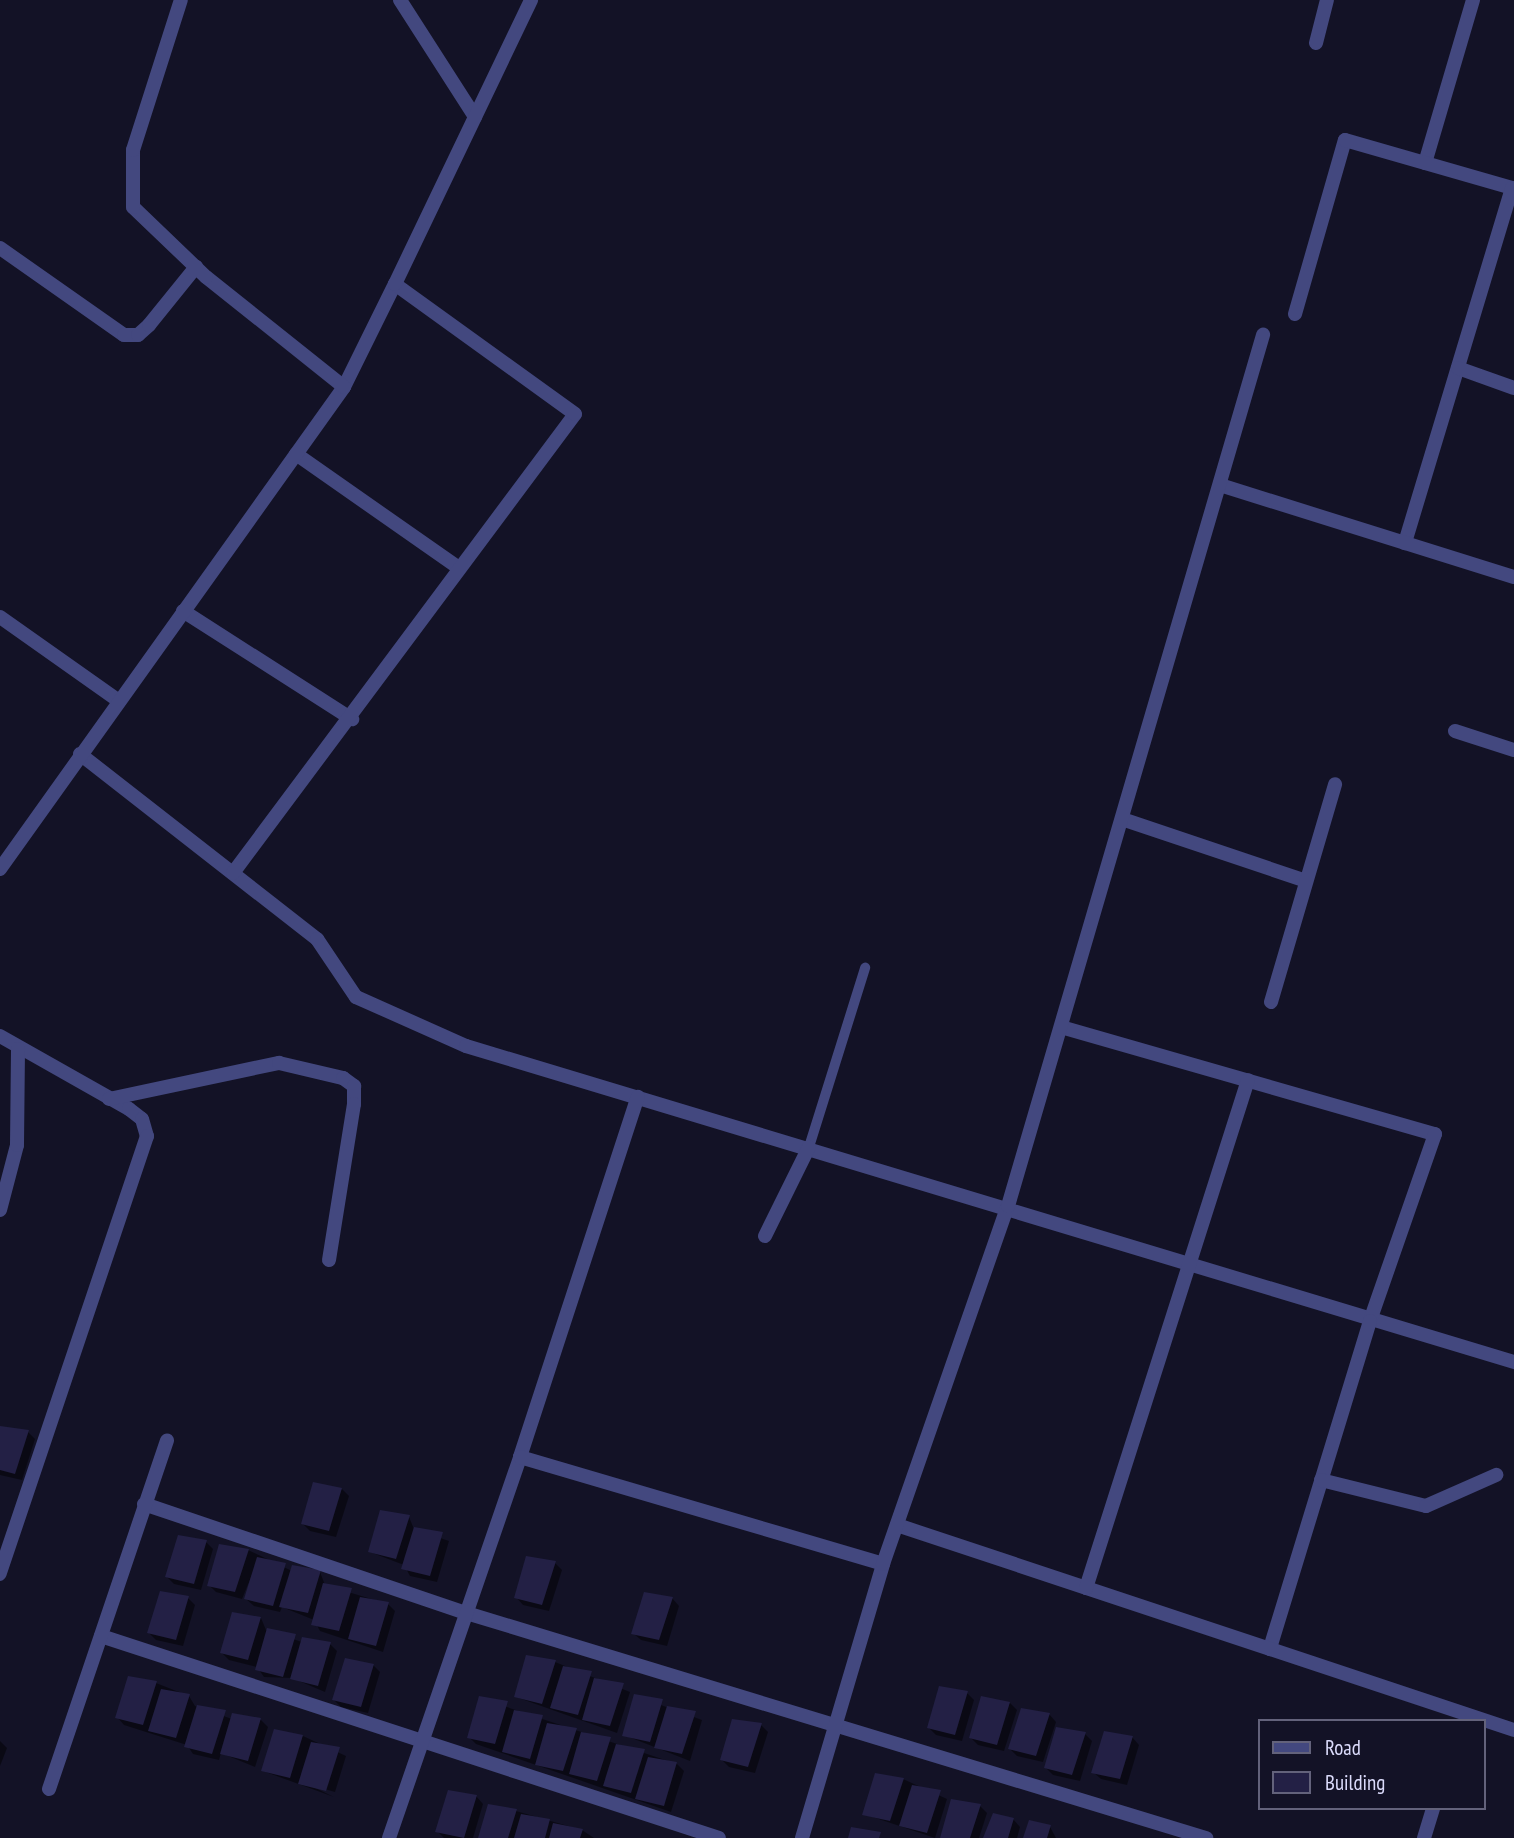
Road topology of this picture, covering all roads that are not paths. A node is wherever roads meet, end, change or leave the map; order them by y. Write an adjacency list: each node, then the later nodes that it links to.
1 (181, 0): 10 (street)
2 (400, 0): 7 (street)
3 (531, 0): 7 (street)
4 (1327, 0): 6 (street)
5 (1473, 0): 8 (street)
6 (1316, 43)
7 (475, 117): 11 (street)
8 (1425, 163): 12 (street); 14 (street)
9 (0, 248): 10 (street)
10 (196, 267): 15 (street)
11 (395, 284): 15 (street); 20 (street)
12 (1295, 314)
13 (1263, 335): 18 (street)
14 (1458, 368): 16 (street); 19 (street)
15 (344, 387): 17 (street)
16 (1514, 388)
17 (296, 454): 20 (street); 22 (street)
18 (1220, 485): 19 (street); 30 (street)
19 (1405, 543): 21 (street)
20 (456, 566): 25 (street)
21 (1514, 577)
22 (183, 611): 24 (street); 25 (street)
23 (0, 617): 24 (street)
24 (119, 701): 28 (street)
25 (352, 719): 32 (street)
26 (1455, 731): 27 (street)
27 (1514, 750)
28 (80, 754): 31 (street); 32 (street)
29 (1335, 784): 33 (street)
30 (1122, 819): 33 (street); 36 (street)
31 (0, 869)
32 (233, 873): 40 (street)
33 (1306, 881): 35 (street)
34 (865, 968): 42 (lane)
35 (1270, 1002)
36 (1061, 1027): 39 (street); 43 (street)
37 (0, 1036): 38 (street)
38 (18, 1049): 41 (street); 44 (street)
39 (1248, 1080): 47 (street); 48 (street)
40 (638, 1097): 42 (street); 51 (street)
41 (109, 1099): 46 (street); 57 (street)
42 (809, 1147): 43 (street); 45 (street)
43 (1008, 1206): 47 (street); 55 (street)
44 (0, 1210)
45 (765, 1236)
46 (329, 1260)
47 (1187, 1263): 48 (street); 58 (street)
48 (1370, 1321): 49 (street); 53 (street)
49 (1514, 1362)
50 (167, 1440): 54 (street)
51 (520, 1457): 56 (street); 59 (street)
52 (1496, 1475): 53 (street)
53 (1321, 1480): 61 (street)
54 (144, 1503): 59 (street); 60 (street)
55 (897, 1525): 56 (street); 58 (street)
56 (883, 1564): 63 (street)
57 (0, 1574)
58 (1086, 1588): 61 (street)
59 (463, 1612): 63 (street); 66 (street)
60 (101, 1636): 66 (street); 67 (street)
61 (1270, 1649): 62 (street)
62 (1460, 1717)
63 (836, 1722): 71 (street); 72 (street)
64 (1486, 1723): 65 (street)
65 (1514, 1730)
66 (419, 1739): 69 (street); 70 (street)
67 (49, 1789)
68 (1432, 1810): 73 (street)
69 (389, 1838)
70 (719, 1838)
71 (802, 1838)
72 (1206, 1838)
73 (1424, 1838)

